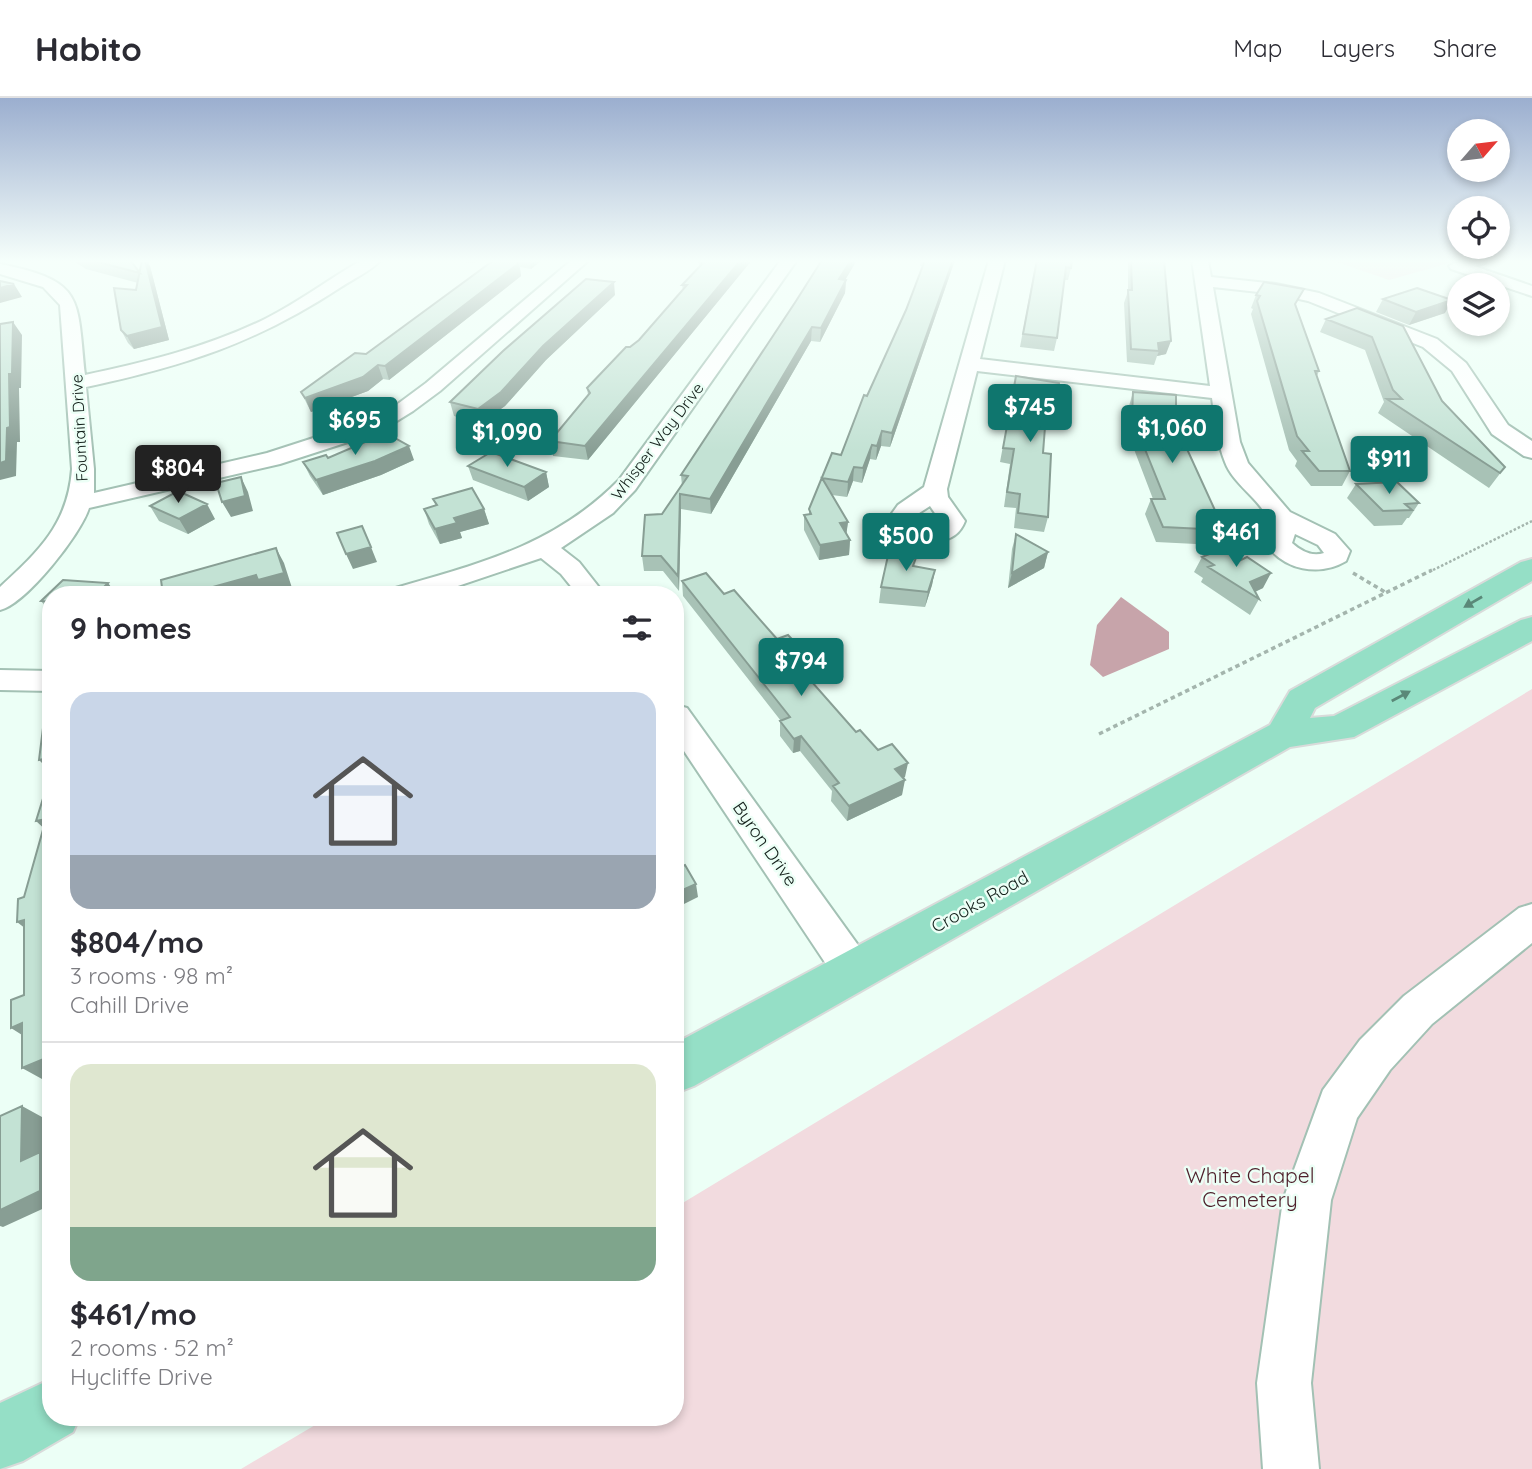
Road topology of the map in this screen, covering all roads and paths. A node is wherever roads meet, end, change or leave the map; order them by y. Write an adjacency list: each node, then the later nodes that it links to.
1 (72, 324): 9 (street, Fountain Drive)
2 (264, 324): 9 (street)
3 (506, 324): 13 (street)
4 (742, 324): 16 (street, Whisper Way Drive)
5 (980, 324): 8 (street)
6 (1210, 324): 10 (street)
7 (1381, 324): 11 (street)
8 (969, 364): 10 (street); 12 (street)
9 (76, 383): 13 (street, Fountain Drive)
10 (1222, 393): 14 (street)
11 (1532, 451)
12 (935, 489)
13 (79, 503): 22 (street, Fountain Drive)
14 (1281, 517)
15 (1532, 521): 21 (path)
16 (543, 547): 19 (street, Whisper Way Drive); 20 (street)
17 (1532, 568): 28 (main road, one-way to 28)
18 (1353, 573): 21 (path)
19 (431, 586)
20 (585, 586)
21 (1385, 593): 27 (path)
22 (0, 602)
23 (1532, 627): 28 (main road, Crooks Road, one-way to 23)
24 (0, 680): 25 (street)
25 (42, 681)
26 (684, 728): 30 (street, Byron Drive)
27 (1099, 734)
28 (1283, 734): 30 (main road, Crooks Road)
29 (1532, 920): 34 (street)
30 (854, 972): 31 (main road, Crooks Road)
31 (684, 1065)
32 (42, 1415): 33 (main road)
33 (0, 1438)
34 (1291, 1469)

